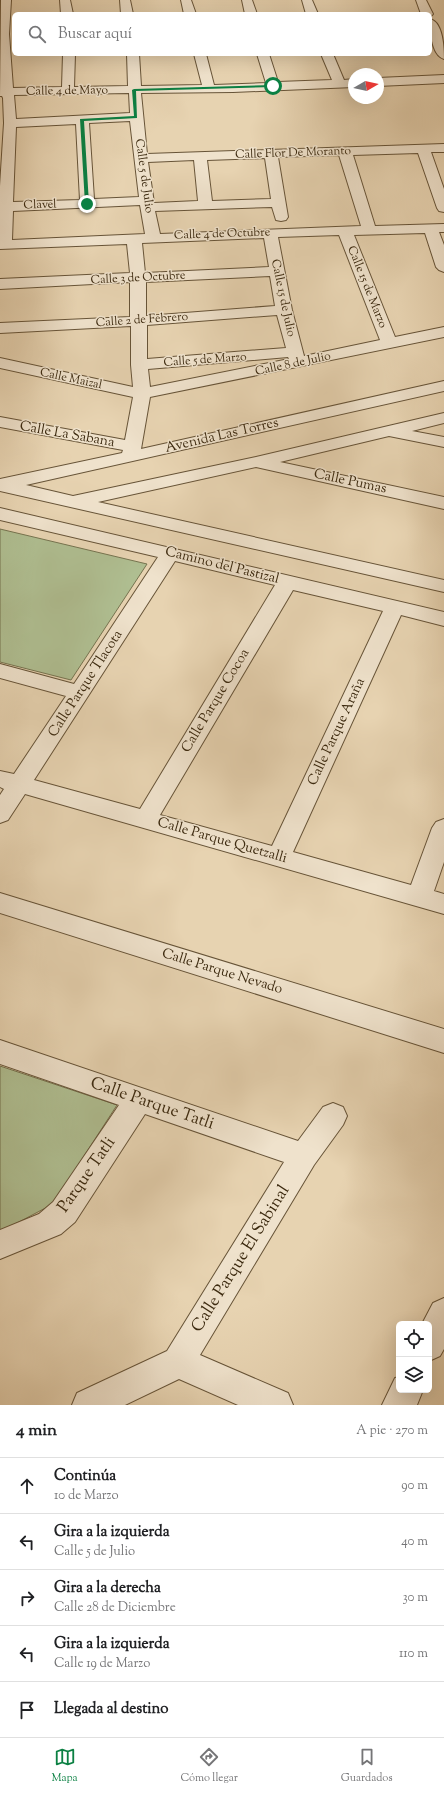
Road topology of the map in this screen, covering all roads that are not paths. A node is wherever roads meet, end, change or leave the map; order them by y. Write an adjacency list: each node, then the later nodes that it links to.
1 (6, 0): 15 (street)
2 (65, 0): 8 (street)
3 (125, 0): 9 (street)
4 (186, 0): 10 (street)
5 (247, 0): 11 (street)
6 (307, 0): 12 (street)
7 (420, 0): 13 (street)
8 (67, 12)
9 (127, 12)
10 (189, 12)
11 (250, 12)
12 (311, 12)
13 (425, 12)
14 (436, 29): 16 (street)
15 (6, 34): 30 (street)
16 (444, 55)
17 (69, 56): 29 (street)
18 (133, 56): 28 (street, Calle 5 de Julio)
19 (201, 56): 27 (street)
20 (264, 56): 26 (street)
21 (328, 56): 24 (street)
22 (444, 79): 23 (street)
23 (384, 82)
24 (339, 83): 25 (street, Calle 4 de Mayo); 26 (street, Calle 4 de Mayo)
25 (348, 83)
26 (273, 86): 27 (street, Calle 4 de Mayo)
27 (209, 88): 28 (street, Calle 4 de Mayo)
28 (134, 90): 29 (street, Calle 4 de Mayo); 31 (street, Calle 5 de Julio)
29 (68, 91): 30 (street, Calle 4 de Mayo)
30 (3, 92): 33 (street)
31 (136, 117): 32 (street); 39 (street, Calle 5 de Julio)
32 (82, 120): 33 (street); 41 (street)
33 (10, 123): 44 (street)
34 (444, 148): 35 (street, Calle Flor De Moranto)
35 (423, 149): 36 (street, Calle Flor De Moranto); 45 (street)
36 (346, 152): 37 (street, Calle Flor De Moranto); 47 (street, Calle 15 de Marzo)
37 (272, 154): 38 (street, Calle Flor De Moranto); 40 (street, Calle 15 de Julio)
38 (200, 157): 39 (street, Calle Flor De Moranto); 43 (street)
39 (141, 158): 42 (street, Calle 5 de Julio)
40 (279, 203): 43 (street, Clavel); 49 (street, Calle 15 de Julio)
41 (87, 204): 42 (street, Clavel); 44 (street, Clavel)
42 (147, 204): 43 (street, Clavel); 50 (street, Calle 5 de Julio)
43 (205, 204)
44 (7, 207): 52 (street)
45 (444, 208)
46 (437, 229): 47 (street, Calle 4 de Octubre); 53 (street)
47 (369, 230): 48 (street, Calle 4 de Octubre)
48 (345, 231): 49 (street, Calle 4 de Octubre); 61 (street, Calle 15 de Marzo)
49 (276, 232): 50 (street, Calle 4 de Octubre); 54 (street, Calle 15 de Julio)
50 (153, 237): 51 (street, Calle 4 de Octubre)
51 (134, 238): 52 (street, Calle 4 de Octubre); 55 (street)
52 (2, 245)
53 (444, 267)
54 (277, 271): 55 (street, Calle 3 de Octubre); 57 (street, Calle 15 de Julio)
55 (138, 278): 56 (street, Calle 3 de Octubre); 58 (street)
56 (0, 284)
57 (284, 310): 58 (street, Calle 2 de Febrero); 62 (street, Calle 15 de Julio)
58 (138, 321): 59 (street, Calle 2 de Febrero); 64 (street)
59 (0, 328)
60 (444, 332): 61 (street, Calle 8 de Julio)
61 (389, 343): 62 (street, Calle 8 de Julio)
62 (297, 358): 64 (street, Calle 5 de Marzo); 66 (street, Calle 8 de Julio)
63 (0, 363): 66 (street, Calle Maizal)
64 (139, 365): 66 (street)
65 (444, 386): 71 (street, Avenida Las Torres)
66 (142, 394): 71 (street)
67 (444, 418): 69 (street)
68 (0, 422): 71 (street, Calle La Sabana)
69 (389, 431): 70 (street); 72 (street)
70 (444, 442)
71 (131, 452): 73 (street, Avenida Las Torres)
72 (256, 462): 74 (street); 75 (street, Calle Pumas)
73 (1, 485): 74 (street, Camino del Pastizal)
74 (73, 502): 76 (street); 79 (street, Camino del Pastizal)
75 (444, 503)
76 (6, 515): 77 (street, Camino del Pastizal)
77 (170, 554): 78 (street, Camino del Pastizal); 83 (street, Calle Parque Tlacota)
78 (286, 582): 80 (street, Camino del Pastizal); 86 (street, Calle Parque Cocoa)
79 (444, 586)
80 (395, 607): 81 (street, Camino del Pastizal); 88 (street, Calle Parque Araña)
81 (444, 618)
82 (0, 671): 83 (street)
83 (80, 693): 84 (street, Calle Parque Tlacota)
84 (10, 782): 85 (street, Calle Parque Tlacota); 86 (street, Calle Parque Quetzalli)
85 (0, 814)
86 (146, 819): 88 (street, Calle Parque Quetzalli)
87 (444, 828): 89 (street)
88 (279, 856): 89 (street, Calle Parque Quetzalli)
89 (419, 897): 91 (street, Calle Parque Quetzalli)
90 (0, 903): 92 (street, Calle Parque Nevado)
91 (444, 904)
92 (444, 1041)
93 (0, 1052): 94 (street, Calle Parque Tatli)
94 (139, 1099): 96 (street, Calle Parque Tatli); 97 (street, Parque Tatli)
95 (333, 1116): 96 (street, Calle Parque El Sabinal)
96 (304, 1156): 100 (street, Calle Parque El Sabinal)
97 (0, 1245)
98 (444, 1314): 99 (street)
99 (432, 1338)
100 (178, 1362): 102 (street); 103 (street)
101 (405, 1393): 104 (street)
102 (89, 1405)
103 (276, 1405)
104 (399, 1405)

